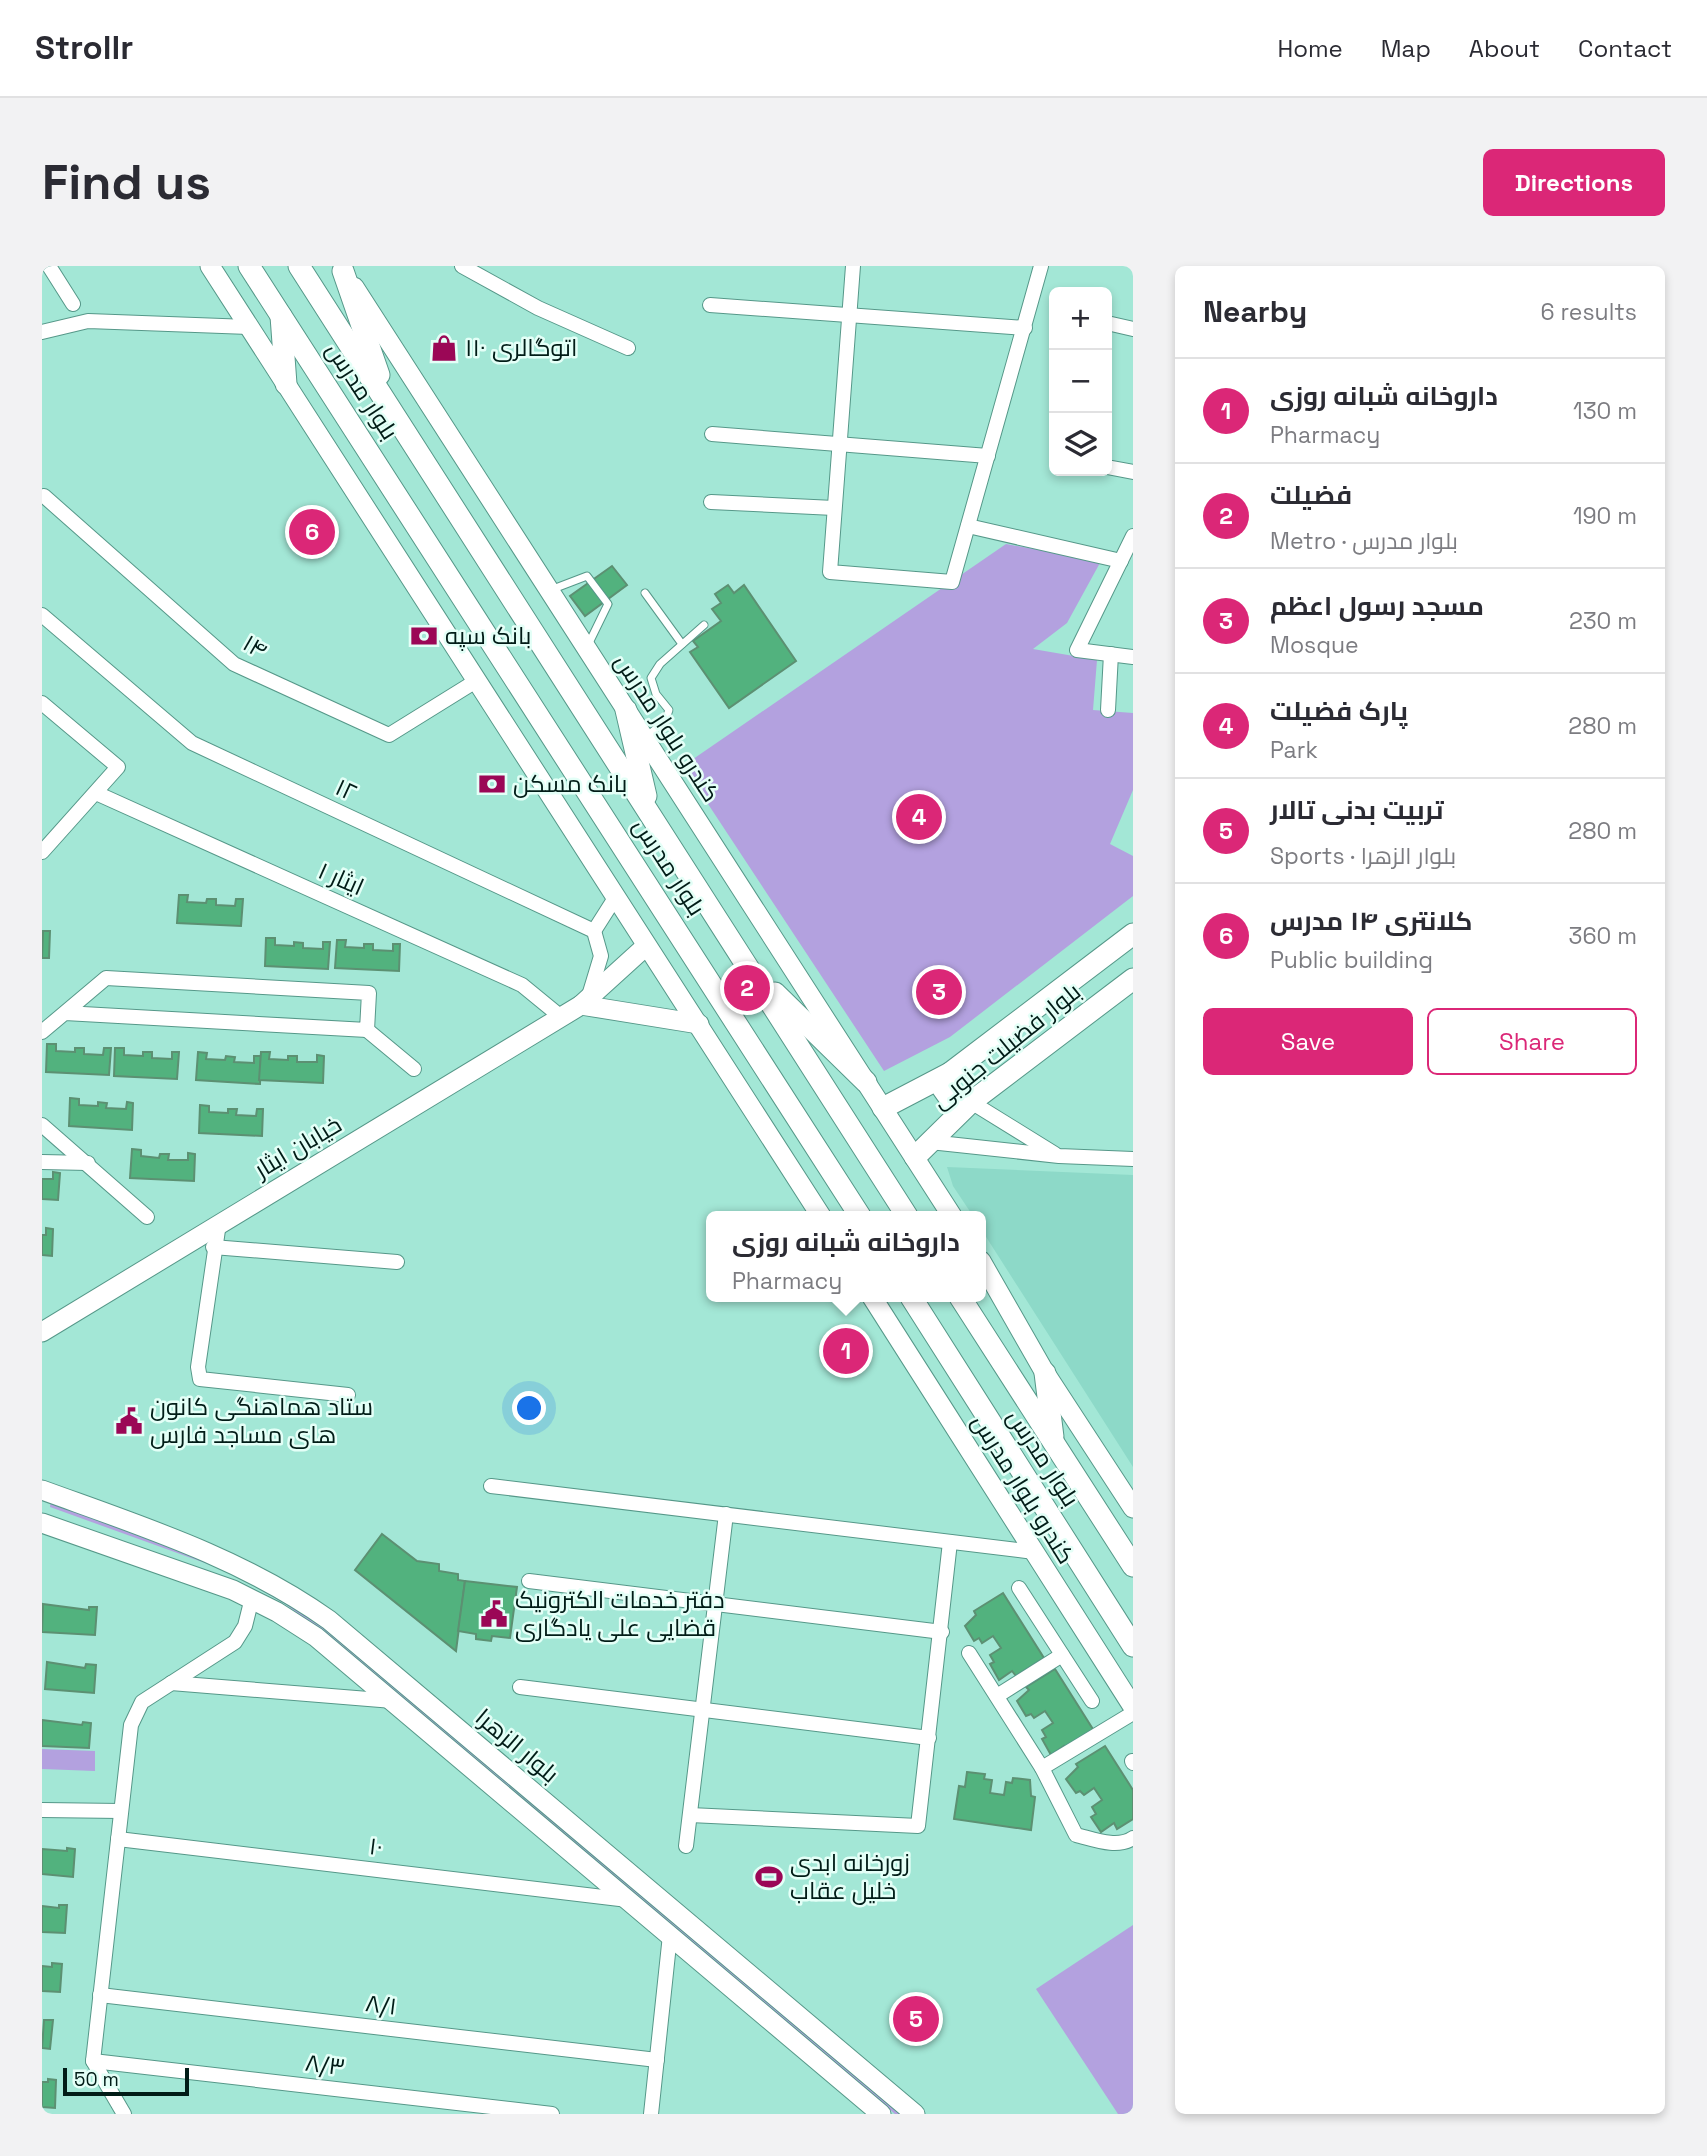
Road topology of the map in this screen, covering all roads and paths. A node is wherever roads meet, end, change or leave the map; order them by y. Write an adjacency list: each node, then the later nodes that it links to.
1 (49, 266): 9 (street)
2 (210, 266): 14 (main road)
3 (249, 266): 11 (main road, بلوار مدرس)
4 (299, 266): 20 (main road, بلوار مدرس)
5 (462, 266): 18 (street)
6 (853, 266): 12 (street)
7 (1041, 266): 15 (street)
8 (342, 269): 20 (main road); 32 (main road, کندرو بلوار مدرس)
9 (73, 304)
10 (710, 304): 12 (street)
11 (281, 314): 19 (main road); 72 (main road, بلوار مدرس)
12 (849, 315): 15 (street); 22 (street)
13 (1112, 324): 16 (street)
14 (249, 327): 17 (street); 19 (main road)
15 (1025, 328): 23 (street)
16 (1133, 329)
17 (42, 331)
18 (628, 348)
19 (286, 384): 40 (main road)
20 (390, 407): 46 (main road, بلوار مدرس)
21 (712, 434): 22 (street)
22 (839, 444): 23 (street); 28 (street)
23 (988, 456): 29 (street)
24 (1112, 468): 25 (street)
25 (1133, 472)
26 (44, 496): 40 (street, ۱۴)
27 (710, 502): 28 (street)
28 (834, 508): 29 (street)
29 (968, 526): 31 (street)
30 (1133, 536): 31 (street)
31 (1121, 561): 38 (street)
32 (549, 590): 37 (main road, کندرو بلوار مدرس); 37 (lane)
33 (645, 593): 36 (lane)
34 (42, 615): 49 (street, ۱۲)
35 (704, 625): 36 (lane)
36 (682, 644): 44 (lane)
37 (587, 649): 42 (main road, کندرو بلوار مدرس)
38 (1111, 654): 39 (street); 43 (street)
39 (1133, 657)
40 (475, 681): 48 (main road)
41 (42, 703): 45 (street)
42 (626, 709): 44 (main road, کندرو بلوار مدرس); 46 (main road)
43 (1108, 710)
44 (644, 738): 62 (main road, کندرو بلوار مدرس)
45 (96, 793): 47 (street); 56 (street, ایثار ۱)
46 (649, 812): 52 (main road, بلوار مدرس)
47 (42, 852)
48 (615, 898): 49 (street); 51 (main road)
49 (594, 931): 54 (street)
50 (1133, 934): 61 (main road, بلوار فضیلت جنوبی)
51 (646, 946): 54 (main road, خیابان ایثار); 57 (main road)
52 (748, 967): 62 (main road); 73 (main road, بلوار مدرس)
53 (1131, 982): 63 (main road, بلوار فضیلت جنوبی)
54 (584, 1002): 56 (main road, خیابان ایثار); 57 (main road)
55 (65, 1013): 58 (street); 58 (street); 59 (street)
56 (561, 1017): 76 (main road, خیابان ایثار)
57 (699, 1024): 71 (main road)
58 (367, 1030): 60 (street)
59 (42, 1032)
60 (414, 1069)
61 (950, 1073): 63 (main road); 64 (main road, بلوار فضیلت جنوبی)
62 (866, 1082): 64 (main road, کندرو بلوار مدرس)
63 (971, 1102): 66 (main road, بلوار فضیلت جنوبی); 67 (street)
64 (883, 1108): 66 (main road, کندرو بلوار مدرس)
65 (42, 1125): 70 (street)
66 (923, 1150): 67 (street); 74 (main road, کندرو بلوار مدرس)
67 (1059, 1156): 68 (street)
68 (1133, 1159)
69 (42, 1162): 70 (street)
70 (88, 1163): 75 (street)
71 (818, 1211)
72 (857, 1211)
73 (905, 1211)
74 (950, 1211)
75 (147, 1217)
76 (219, 1223): 77 (street); 83 (main road, خیابان ایثار)
77 (213, 1247): 78 (street); 85 (street)
78 (397, 1262)
79 (986, 1270): 84 (main road)
80 (875, 1302): 93 (main road, کندرو بلوار مدرس)
81 (914, 1302): 100 (main road, بلوار مدرس)
82 (963, 1302): 86 (main road, بلوار مدرس)
83 (42, 1332)
84 (1045, 1373): 86 (main road); 89 (main road)
85 (348, 1395)
86 (1054, 1443): 94 (main road, بلوار مدرس)
87 (491, 1486): 90 (street)
88 (42, 1490): 128 (main road, بلوار الزهرا)
89 (1133, 1508)
90 (726, 1514): 92 (street); 98 (street)
91 (42, 1523): 97 (main road, بلوار الزهرا)
92 (950, 1542): 93 (street); 99 (street)
93 (1034, 1552): 108 (main road, کندرو بلوار مدرس)
94 (1133, 1566)
95 (529, 1581): 98 (street)
96 (1019, 1588): 102 (street)
97 (252, 1598): 103 (street); 107 (main road, بلوار الزهرا)
98 (715, 1604): 99 (street); 109 (street)
99 (942, 1632): 111 (street)
100 (1133, 1646)
101 (969, 1653): 105 (street)
102 (1062, 1655): 105 (street); 106 (street)
103 (171, 1683): 107 (street); 114 (street)
104 (520, 1687): 109 (street)
105 (997, 1696): 112 (street)
106 (1092, 1701)
107 (393, 1702): 119 (main road, بلوار الزهرا)
108 (1133, 1707)
109 (703, 1710): 111 (street); 115 (street)
110 (1133, 1713): 112 (street)
111 (929, 1738): 115 (street)
112 (1042, 1768): 116 (street)
113 (42, 1810): 114 (street)
114 (121, 1811): 117 (street)
115 (690, 1815): 118 (street)
116 (1133, 1838)
117 (118, 1839): 119 (street, ۱۰); 121 (street)
118 (686, 1846)
119 (629, 1900): 120 (main road, بلوار الزهرا)
120 (670, 1935): 122 (street); 127 (main road, بلوار الزهرا)
121 (100, 1995): 122 (street, ۸/۱); 123 (street)
122 (657, 2060): 126 (street)
123 (93, 2061): 124 (street); 125 (street, ۸/۳)
124 (124, 2114)
125 (552, 2114)
126 (651, 2114)
127 (881, 2114)
128 (915, 2114)

